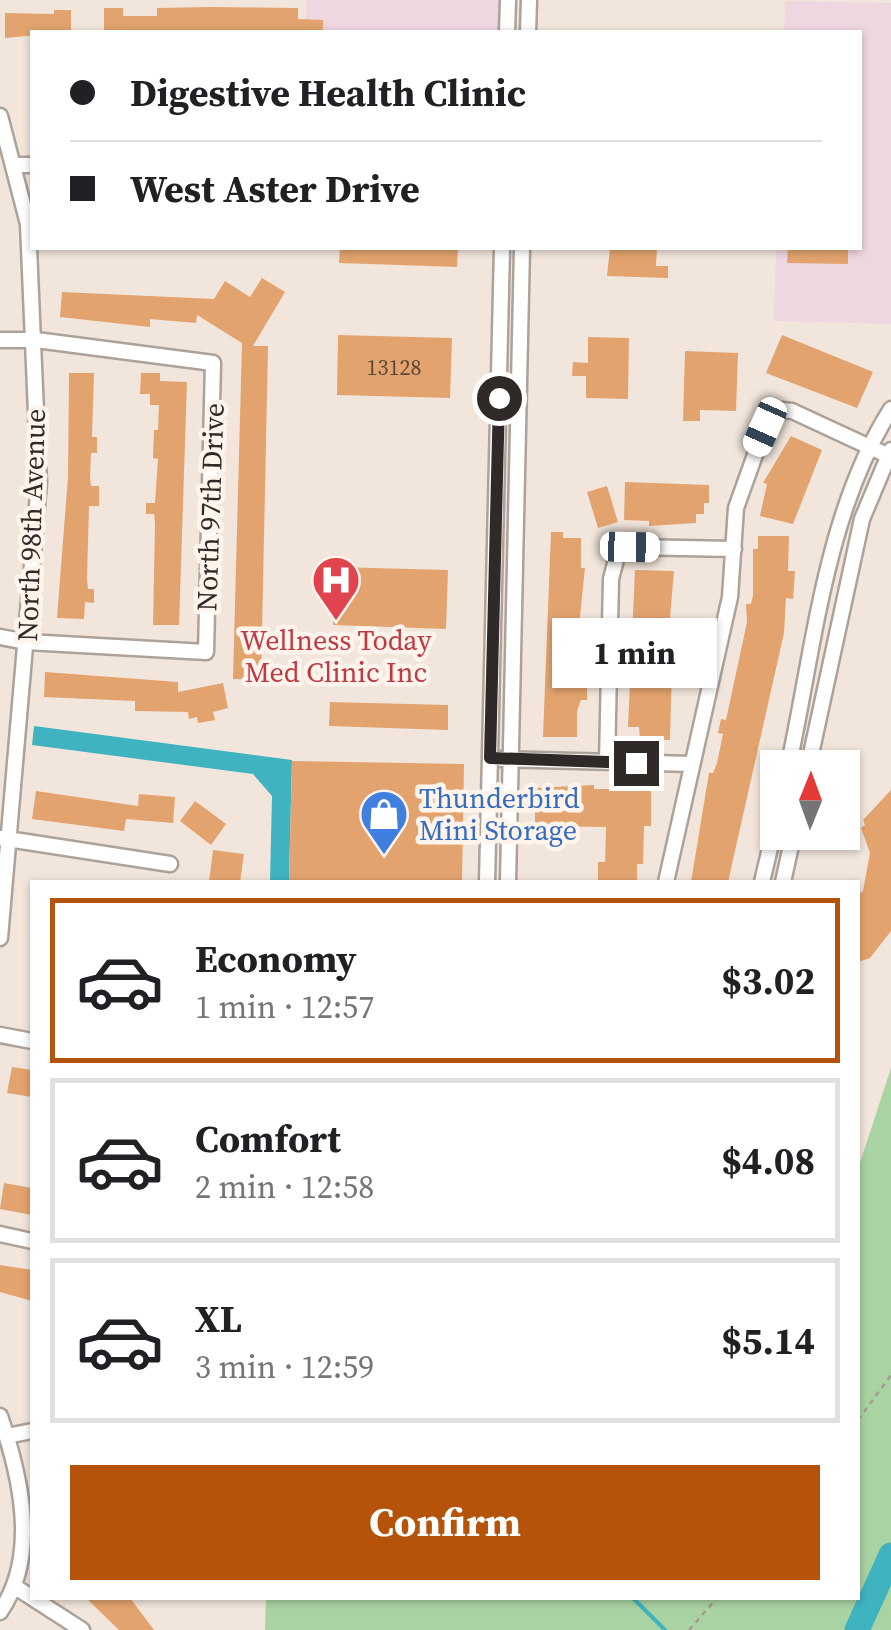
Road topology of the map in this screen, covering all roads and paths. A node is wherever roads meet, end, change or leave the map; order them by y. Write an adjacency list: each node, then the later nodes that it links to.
1 (508, 2): 2 (street); 3 (street)
2 (528, 2): 4 (street)
3 (507, 30)
4 (528, 30)
5 (0, 116): 6 (street, North 98th Avenue)
6 (13, 164): 7 (street); 11 (street, North 98th Avenue)
7 (30, 164)
8 (502, 250): 14 (street)
9 (522, 250): 15 (street)
10 (0, 340): 11 (street)
11 (36, 340): 19 (street, North 98th Avenue); 19 (street, North 97th Drive)
12 (891, 409): 13 (street)
13 (869, 446): 16 (street); 17 (street); 20 (street)
14 (497, 448): 15 (street); 22 (street)
15 (518, 449): 23 (street)
16 (890, 454): 21 (street)
17 (734, 548): 24 (street); 25 (street)
18 (0, 637): 19 (street)
19 (27, 642): 26 (street, North 98th Avenue)
20 (792, 750)
21 (812, 750)
22 (490, 758): 23 (street); 30 (street)
23 (510, 759): 24 (street); 31 (street)
24 (607, 762): 25 (street)
25 (692, 764): 32 (street)
26 (4, 839): 29 (street); 35 (street, North 98th Avenue)
27 (770, 850): 33 (street)
28 (790, 850): 34 (street)
29 (170, 864)
30 (488, 880)
31 (508, 880)
32 (666, 880)
33 (762, 880)
34 (783, 880)
35 (0, 938)
36 (0, 1035): 37 (street)
37 (30, 1041)
38 (0, 1234): 39 (street)
39 (30, 1241)
40 (891, 1375): 42 (path)
41 (0, 1416): 44 (street)
42 (860, 1417)
43 (30, 1431): 44 (street)
44 (7, 1436): 45 (street)
45 (17, 1588): 46 (street); 49 (street)
46 (30, 1596)
47 (36, 1600): 50 (street)
48 (715, 1600): 51 (path)
49 (0, 1612)
50 (82, 1630)
51 (689, 1630)

